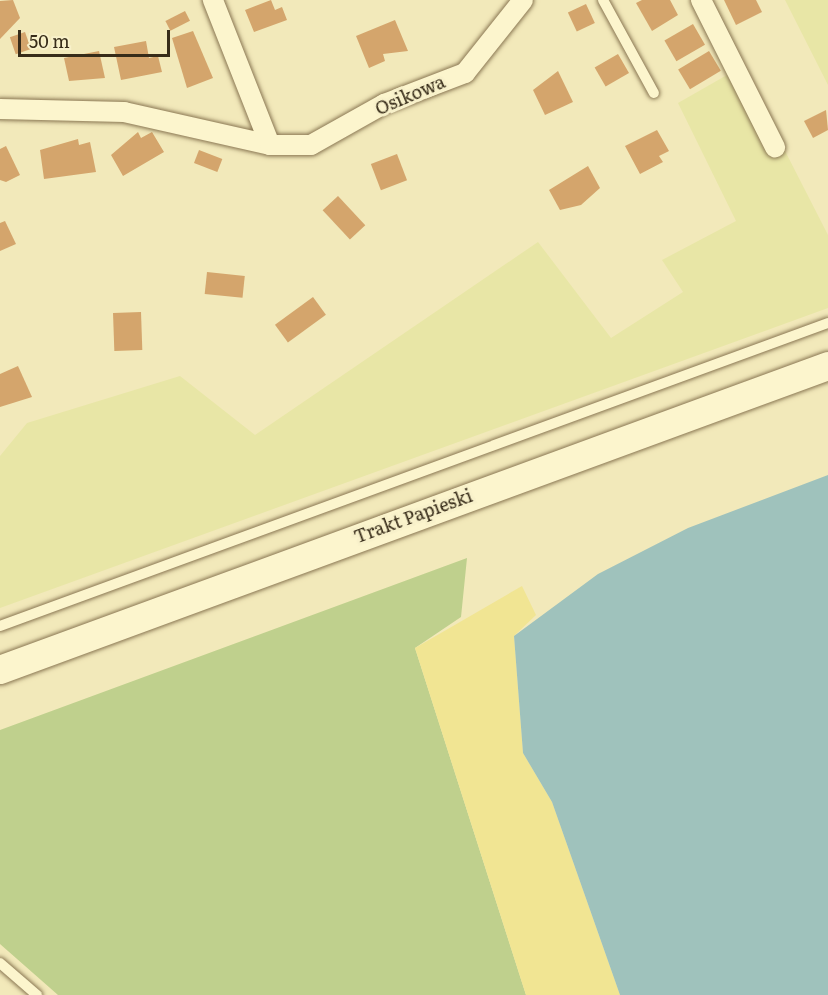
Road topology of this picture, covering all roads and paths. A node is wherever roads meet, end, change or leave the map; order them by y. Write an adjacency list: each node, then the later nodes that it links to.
1 (213, 0): 7 (street)
2 (523, 0): 7 (street, Osikowa)
3 (603, 0): 5 (lane)
4 (701, 0): 8 (street)
5 (654, 93)
6 (0, 109): 7 (street, Osikowa)
7 (270, 146)
8 (775, 147)
9 (828, 323): 11 (lane)
10 (828, 366): 12 (street, Trakt Papieski)
11 (0, 626)
12 (0, 670)
13 (0, 963): 14 (lane)
14 (37, 995)

